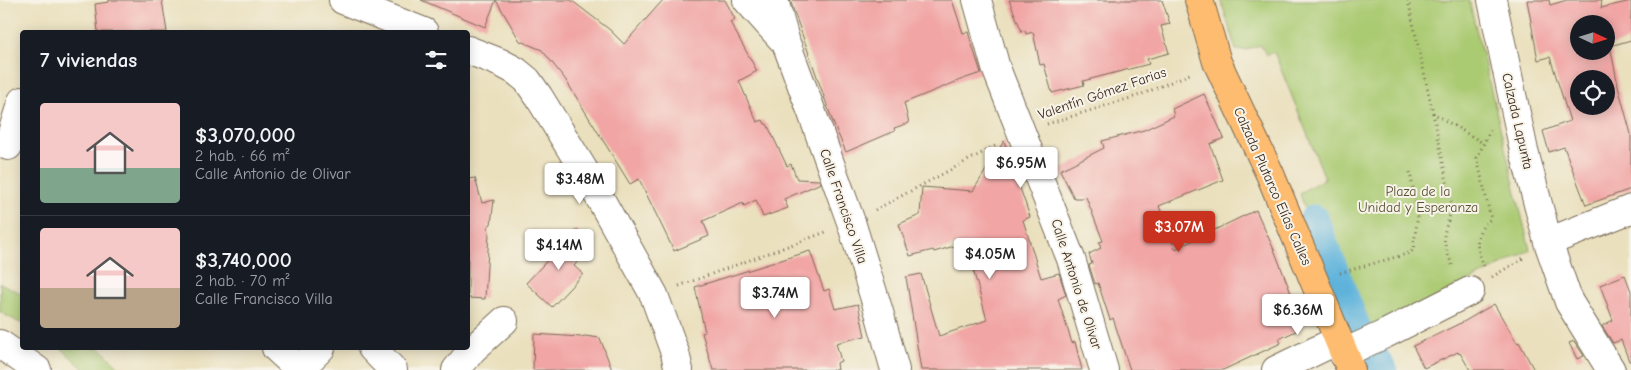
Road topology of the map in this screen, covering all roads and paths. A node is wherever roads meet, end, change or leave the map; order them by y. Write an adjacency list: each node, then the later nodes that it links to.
1 (343, 0): 8 (street)
2 (747, 0): 9 (street, Calle Francisco Villa)
3 (774, 0): 9 (street, Calle Francisco Villa)
4 (977, 0): 15 (street, Calle Antonio de Olivar)
5 (1199, 0): 11 (main road, Calzada Plutarco Elías Calles)
6 (1408, 0): 13 (path)
7 (1492, 0): 14 (street, Calzada Lapunta)
8 (419, 30)
9 (786, 44): 32 (street, Calle Francisco Villa)
10 (470, 51): 31 (street)
11 (1217, 62): 15 (path, Valentín Gómez Farias); 21 (main road, Calzada Plutarco Elías Calles)
12 (20, 108): 17 (street)
13 (1433, 113): 16 (path); 22 (path)
14 (1517, 117): 16 (path); 20 (street, Calzada Lapunta)
15 (1021, 133): 33 (street, Calle Antonio de Olivar)
16 (1483, 144): 22 (path)
17 (10, 148)
18 (1410, 172): 21 (path)
19 (1631, 209): 20 (street)
20 (1548, 242): 22 (path); 35 (street, Calzada Lapunta)
21 (1314, 280): 27 (main road, Calzada Plutarco Elías Calles)
22 (1475, 288): 27 (street)
23 (504, 321): 30 (street)
24 (0, 344): 28 (street)
25 (278, 350): 29 (street)
26 (319, 350): 29 (street)
27 (1347, 353): 34 (street)
28 (38, 370)
29 (299, 370)
30 (456, 370)
31 (679, 370)
32 (895, 370)
33 (1104, 370)
34 (1276, 370)
35 (1611, 370)

